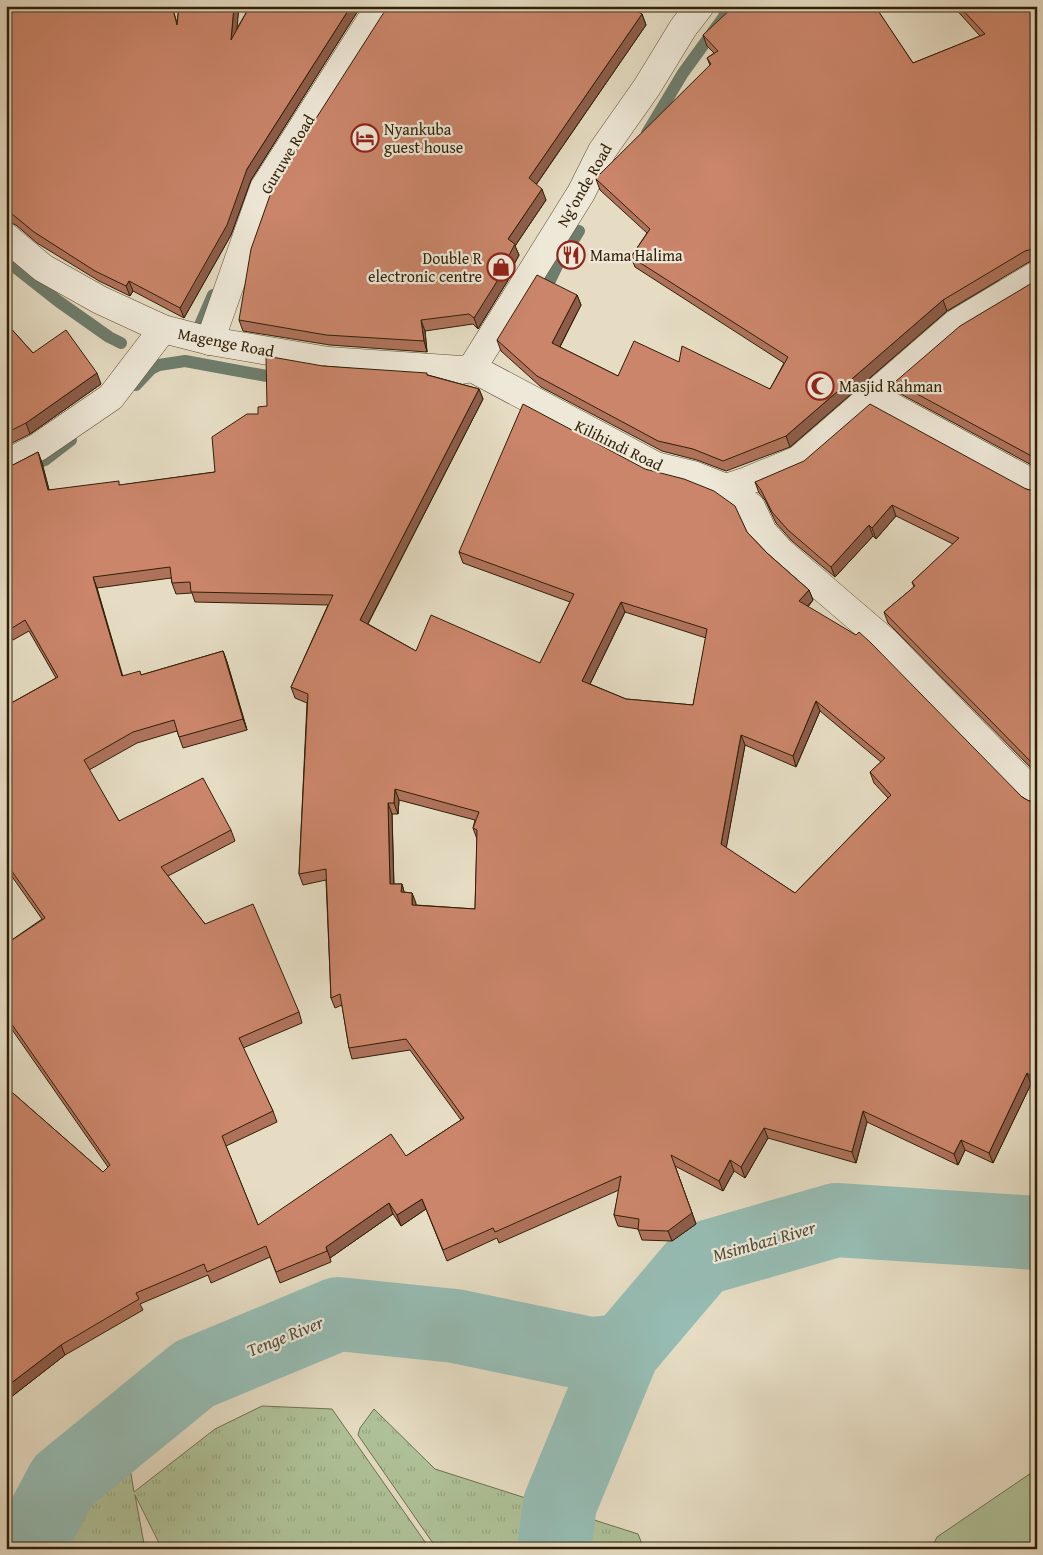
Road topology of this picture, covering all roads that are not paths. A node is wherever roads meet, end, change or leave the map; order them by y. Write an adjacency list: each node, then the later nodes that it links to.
1 (380, 6): 6 (street, Guruwe Road)
2 (700, 6): 7 (street, Ng'onde Road)
3 (6, 237): 5 (street, Magenge Road)
4 (1037, 275): 8 (street)
5 (162, 329): 6 (street, Magenge Road); 9 (street)
6 (210, 341): 7 (street, Magenge Road)
7 (472, 368): 11 (street, Kilihindi Road)
8 (872, 396): 10 (street); 11 (street)
9 (6, 464)
10 (1037, 486)
11 (726, 488): 12 (street, Kilihindi Road)
12 (1037, 798)

